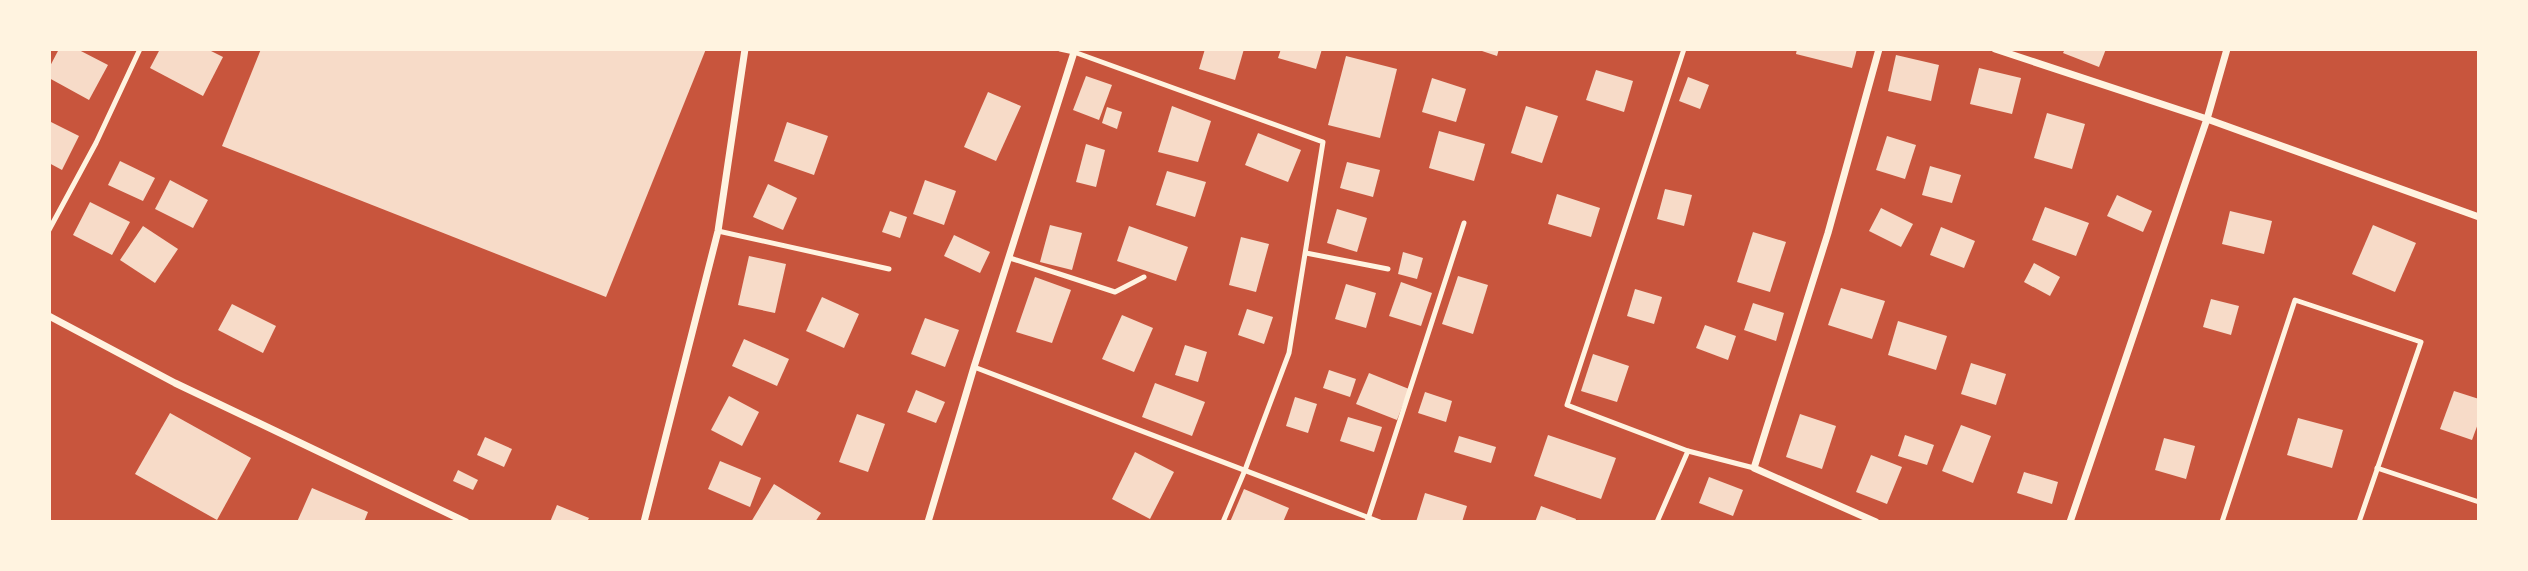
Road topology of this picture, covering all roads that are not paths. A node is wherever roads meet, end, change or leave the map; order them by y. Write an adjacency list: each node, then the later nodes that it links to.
1 (141, 49): 12 (lane)
2 (745, 49): 13 (street)
3 (1060, 49): 8 (lane)
4 (1684, 49): 21 (lane)
5 (1879, 49): 22 (street)
6 (1995, 49): 9 (street)
7 (2227, 49): 9 (street)
8 (1074, 50): 14 (lane); 15 (street)
9 (2207, 119): 10 (street); 34 (street)
10 (2479, 217)
11 (1464, 223): 26 (lane)
12 (49, 230)
13 (718, 231): 17 (lane); 28 (street)
14 (1306, 253): 16 (lane); 24 (lane)
15 (1010, 258): 18 (lane); 20 (street)
16 (1388, 269)
17 (889, 270)
18 (1144, 277)
19 (49, 316): 27 (street)
20 (974, 367): 24 (lane); 29 (street)
21 (1688, 451): 22 (lane); 32 (lane)
22 (1754, 468): 33 (street)
23 (2377, 468): 25 (lane); 35 (lane); 36 (lane)
24 (1245, 470): 26 (lane); 30 (lane)
25 (2479, 502)
26 (1368, 520): 31 (lane)
27 (466, 522)
28 (644, 522)
29 (928, 522)
30 (1223, 522)
31 (1380, 522)
32 (1657, 522)
33 (1876, 522)
34 (2070, 522)
35 (2222, 522)
36 (2358, 522)

